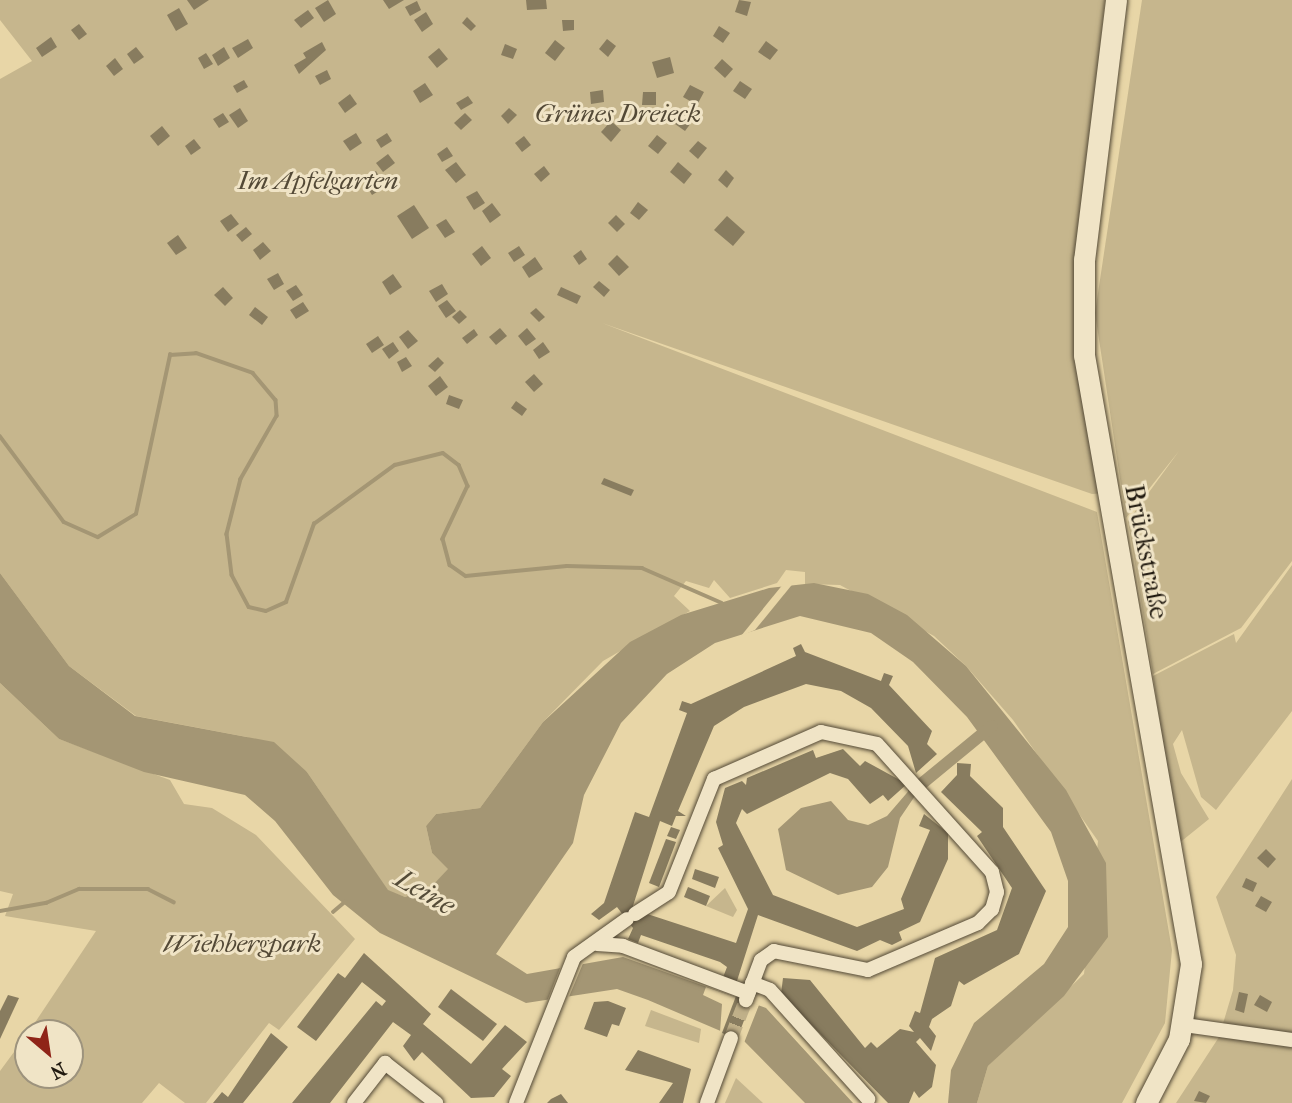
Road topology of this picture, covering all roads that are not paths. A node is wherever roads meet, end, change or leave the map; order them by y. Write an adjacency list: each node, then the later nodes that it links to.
1 (1116, 0): 4 (street, Brückstraße)
2 (597, 944): 3 (street); 3 (street); 10 (street)
3 (748, 992): 7 (street)
4 (1184, 1025): 6 (street); 12 (street, Brückstraße)
5 (731, 1038): 11 (street)
6 (1292, 1040)
7 (868, 1099)
8 (354, 1103): 9 (street)
9 (436, 1103)
10 (516, 1103)
11 (708, 1103)
12 (1146, 1103)

